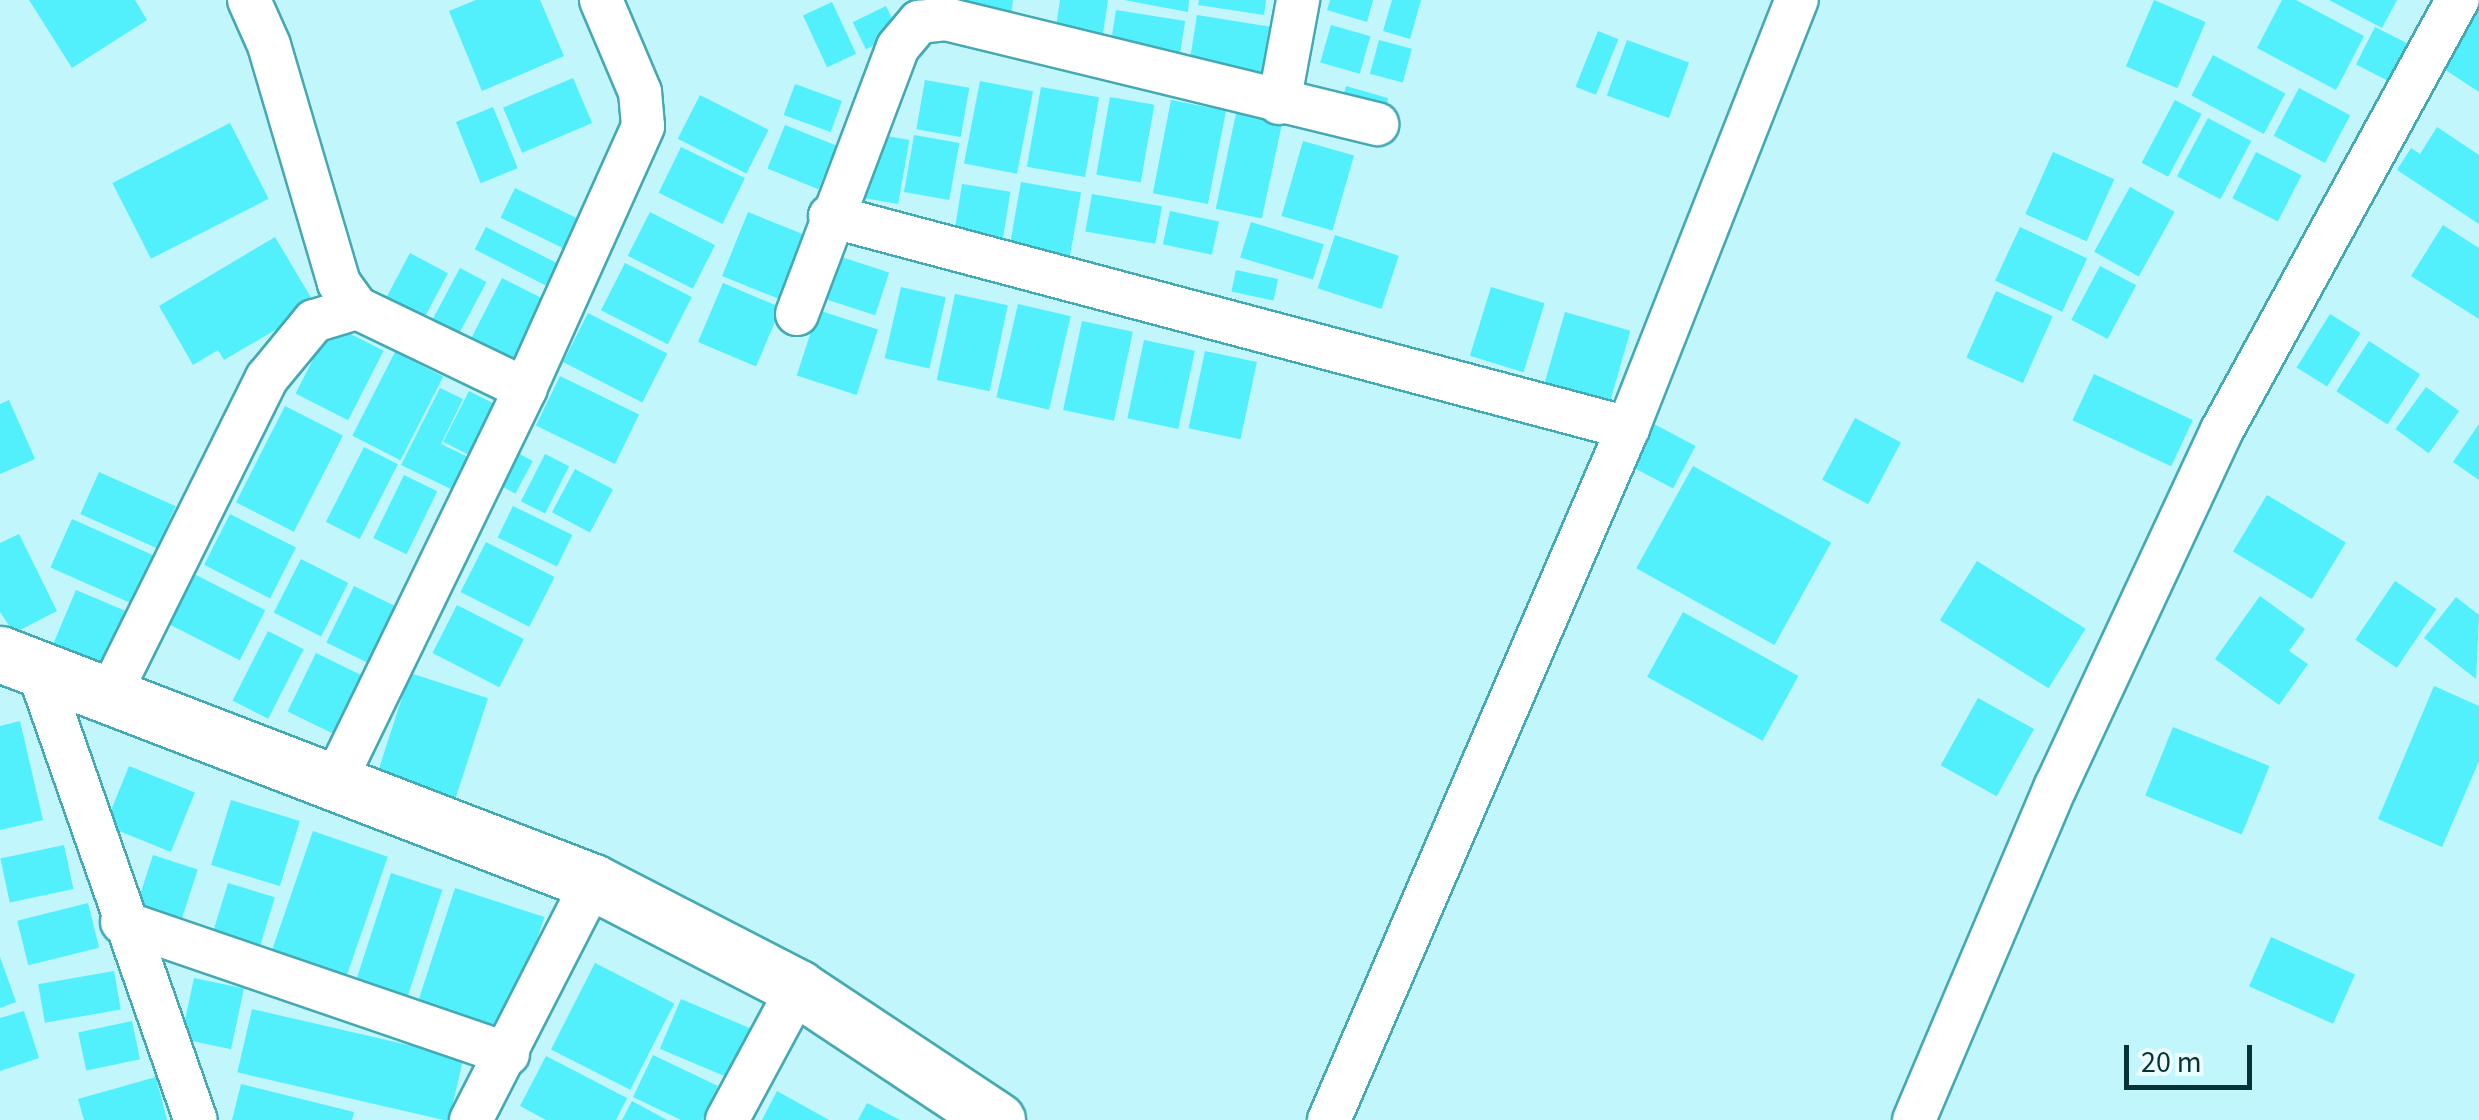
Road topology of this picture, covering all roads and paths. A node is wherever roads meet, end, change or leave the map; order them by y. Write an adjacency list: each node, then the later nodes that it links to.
1 (249, 0): 10 (street)
2 (601, 0): 12 (street)
3 (1298, 0): 7 (street)
4 (1797, 0): 13 (street)
5 (2458, 0): 26 (street)
6 (945, 10): 7 (street); 9 (street)
7 (1279, 103): 8 (street)
8 (1377, 124)
9 (830, 216): 11 (street); 13 (street)
10 (356, 308): 12 (street); 15 (street)
11 (797, 314)
12 (525, 389): 16 (street)
13 (1628, 428): 25 (street)
14 (18, 660): 15 (street); 18 (street)
15 (108, 698): 16 (street)
16 (336, 779): 17 (street)
17 (594, 882): 19 (street); 20 (street)
18 (122, 922): 20 (street); 22 (street)
19 (798, 988): 21 (street); 24 (street)
20 (508, 1054): 23 (street)
21 (964, 1112)
22 (196, 1120)
23 (472, 1120)
24 (727, 1120)
25 (1329, 1120)
26 (1914, 1120)

